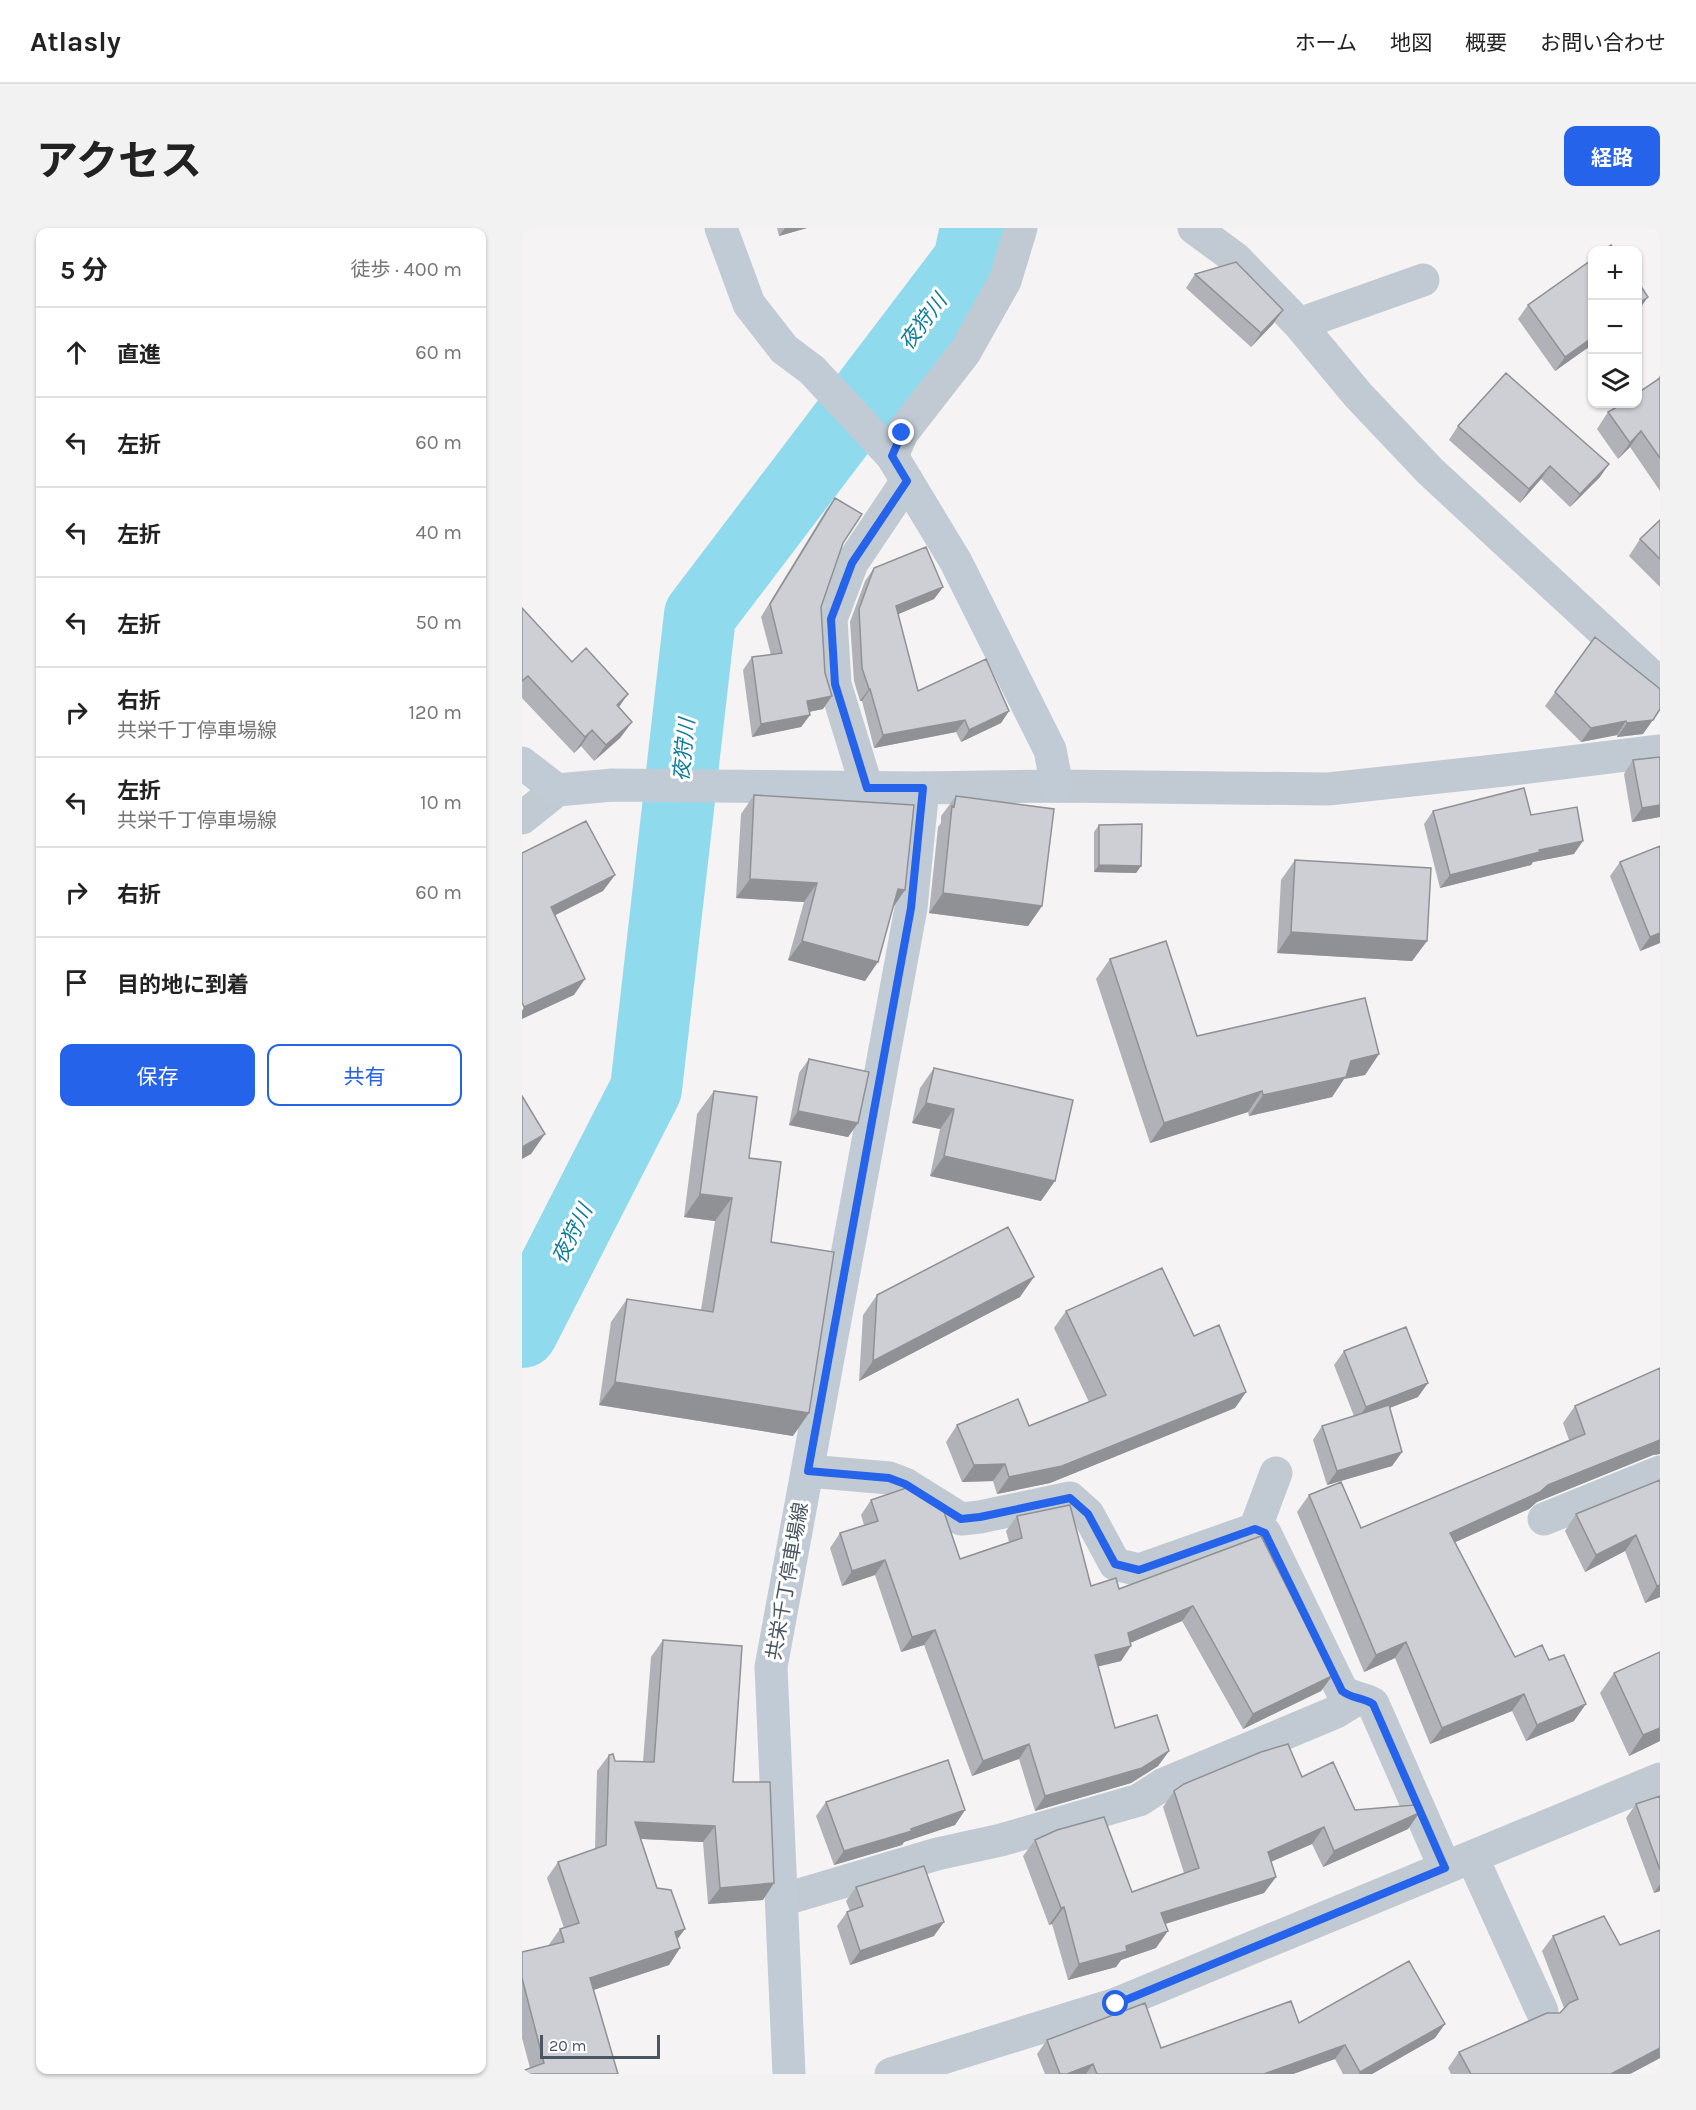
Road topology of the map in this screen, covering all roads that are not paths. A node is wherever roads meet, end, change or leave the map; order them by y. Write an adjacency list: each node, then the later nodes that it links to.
1 (721, 228): 6 (main road)
2 (1021, 228): 6 (street)
3 (1194, 228): 5 (street)
4 (1424, 280): 5 (street)
5 (1299, 324): 7 (street)
6 (894, 461): 10 (main road); 11 (street)
7 (1660, 684)
8 (1660, 751): 10 (street)
9 (522, 763): 13 (main road)
10 (1057, 786): 12 (street)
11 (867, 788): 12 (main road); 13 (main road)
12 (923, 788): 15 (main road, 共栄千丁停車場線)
13 (557, 789): 14 (street)
14 (522, 818)
15 (808, 1471): 19 (street); 23 (main road, 共栄千丁停車場線)
16 (1660, 1472): 18 (street)
17 (1276, 1473): 19 (street)
18 (1544, 1519)
19 (1255, 1529): 20 (street)
20 (1356, 1699): 22 (street); 23 (street)
21 (1660, 1779): 22 (street)
22 (1458, 1862): 24 (street); 26 (street)
23 (782, 1900): 25 (main road, 共栄千丁停車場線)
24 (1542, 2011)
25 (789, 2074)
26 (891, 2074)

